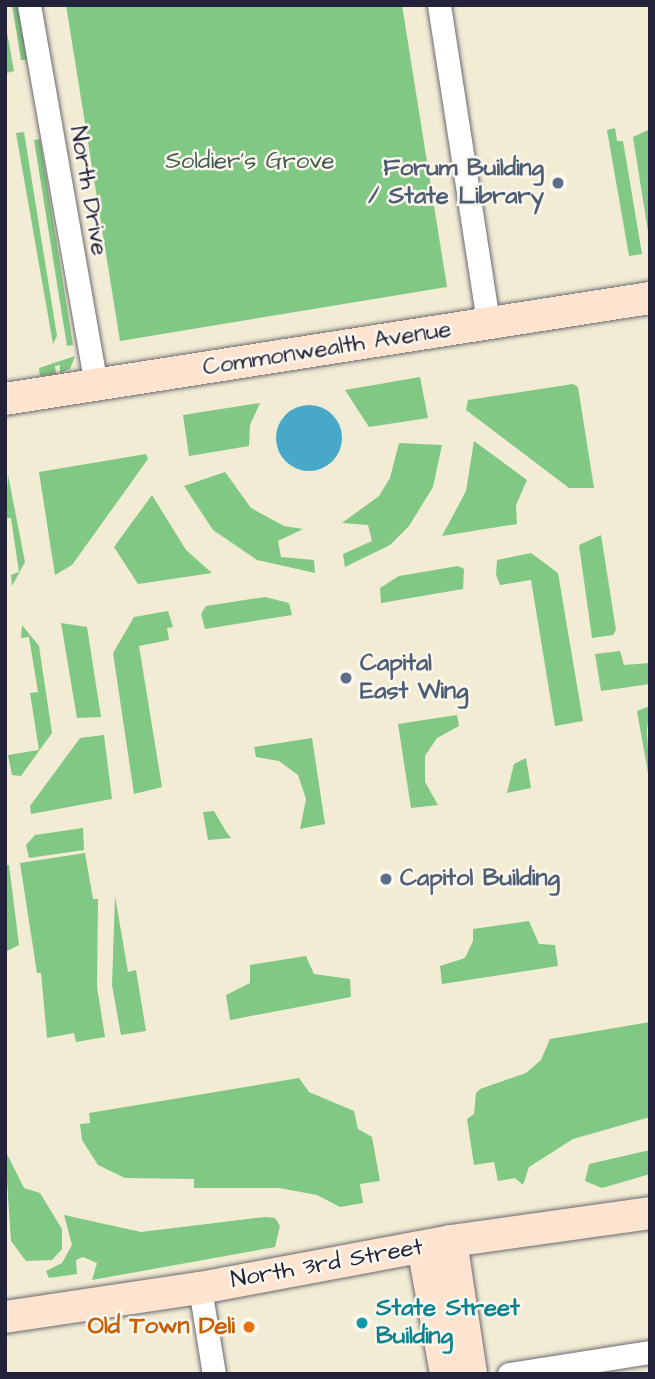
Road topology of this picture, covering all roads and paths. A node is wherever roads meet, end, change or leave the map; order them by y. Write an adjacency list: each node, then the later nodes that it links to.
1 (29, 5): 5 (street, North Drive)
2 (439, 5): 4 (street)
3 (650, 298): 4 (street, Commonwealth Avenue)
4 (488, 323): 5 (street, Commonwealth Avenue)
5 (96, 385): 6 (street, Commonwealth Avenue)
6 (5, 399)
7 (650, 1213): 8 (street, North 3rd Street)
8 (437, 1244): 9 (street, North 3rd Street); 13 (street); 14 (street)
9 (200, 1288): 10 (street, North 3rd Street); 12 (street)
10 (5, 1317)
11 (650, 1352): 15 (street)
12 (214, 1374)
13 (446, 1374)
14 (471, 1374)
15 (509, 1374)

